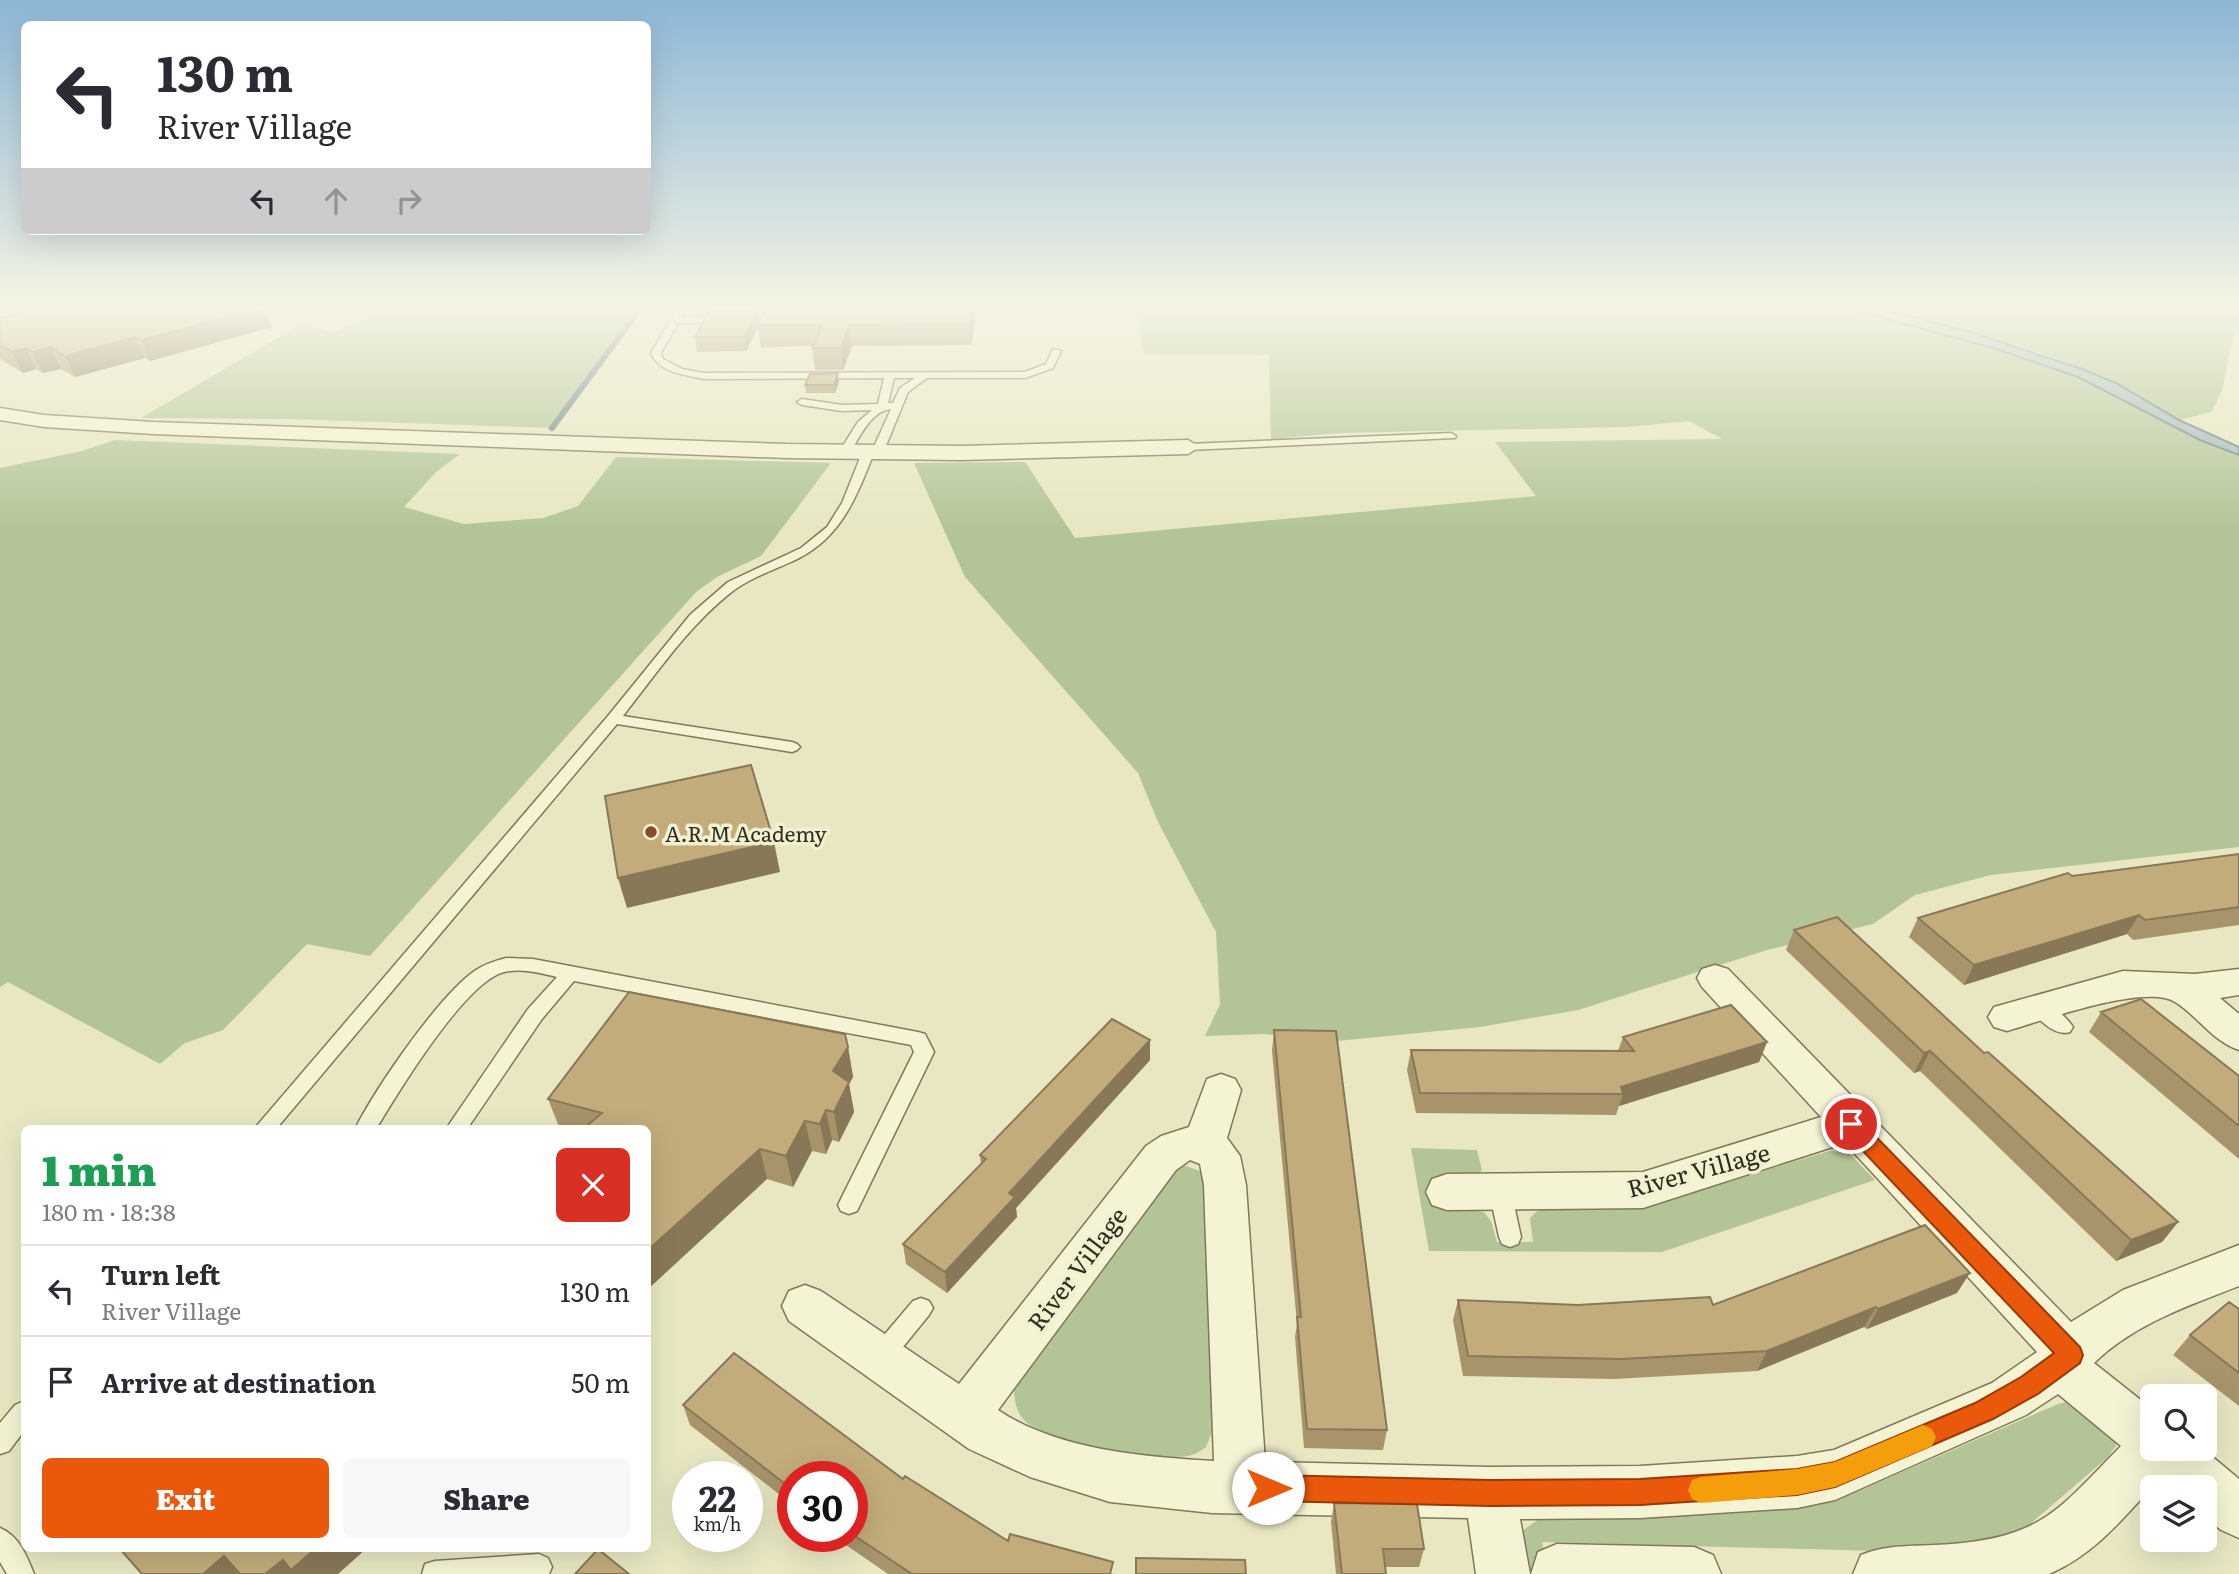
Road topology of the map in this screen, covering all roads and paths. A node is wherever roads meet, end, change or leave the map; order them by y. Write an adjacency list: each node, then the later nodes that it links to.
1 (888, 382): 4 (lane)
2 (913, 382): 5 (lane)
3 (802, 402): 6 (lane)
4 (882, 407): 5 (lane); 6 (lane); 8 (lane)
5 (896, 407): 12 (lane)
6 (842, 408): 8 (lane)
7 (0, 414): 11 (street)
8 (862, 424): 11 (lane)
9 (1451, 436): 10 (lane)
10 (1188, 447): 12 (street)
11 (845, 452): 12 (street)
12 (873, 453): 13 (lane)
13 (613, 719): 14 (lane); 23 (lane)
14 (792, 747)
15 (570, 974): 24 (lane); 25 (lane); 29 (lane)
16 (1715, 978): 22 (street)
17 (2239, 982): 18 (street)
18 (2182, 987): 19 (street); 20 (street)
19 (2036, 1017)
20 (2239, 1035)
21 (1221, 1090): 26 (street)
22 (1851, 1124): 27 (street, River Village); 35 (street)
23 (267, 1125)
24 (367, 1125)
25 (459, 1125)
26 (1204, 1144): 36 (street, River Village); 42 (street)
27 (1500, 1191): 28 (street, River Village); 30 (lane)
28 (1447, 1192)
29 (849, 1205)
30 (1510, 1237)
31 (2239, 1265): 35 (street)
32 (805, 1306): 34 (street)
33 (921, 1308): 34 (lane)
34 (880, 1357): 36 (street)
35 (2065, 1360): 38 (street); 43 (street)
36 (964, 1416): 42 (street)
37 (21, 1417): 39 (lane)
38 (2140, 1429)
39 (0, 1442)
40 (2141, 1461): 53 (street)
41 (2178, 1461): 44 (street)
42 (1240, 1487): 43 (street)
43 (1490, 1493): 51 (street)
44 (2239, 1512)
45 (0, 1541): 49 (lane)
46 (539, 1567): 50 (lane)
47 (1557, 1571): 48 (street)
48 (1619, 1573): 52 (street)
49 (21, 1574)
50 (435, 1574)
51 (1503, 1574)
52 (1694, 1574)
53 (1880, 1574)

